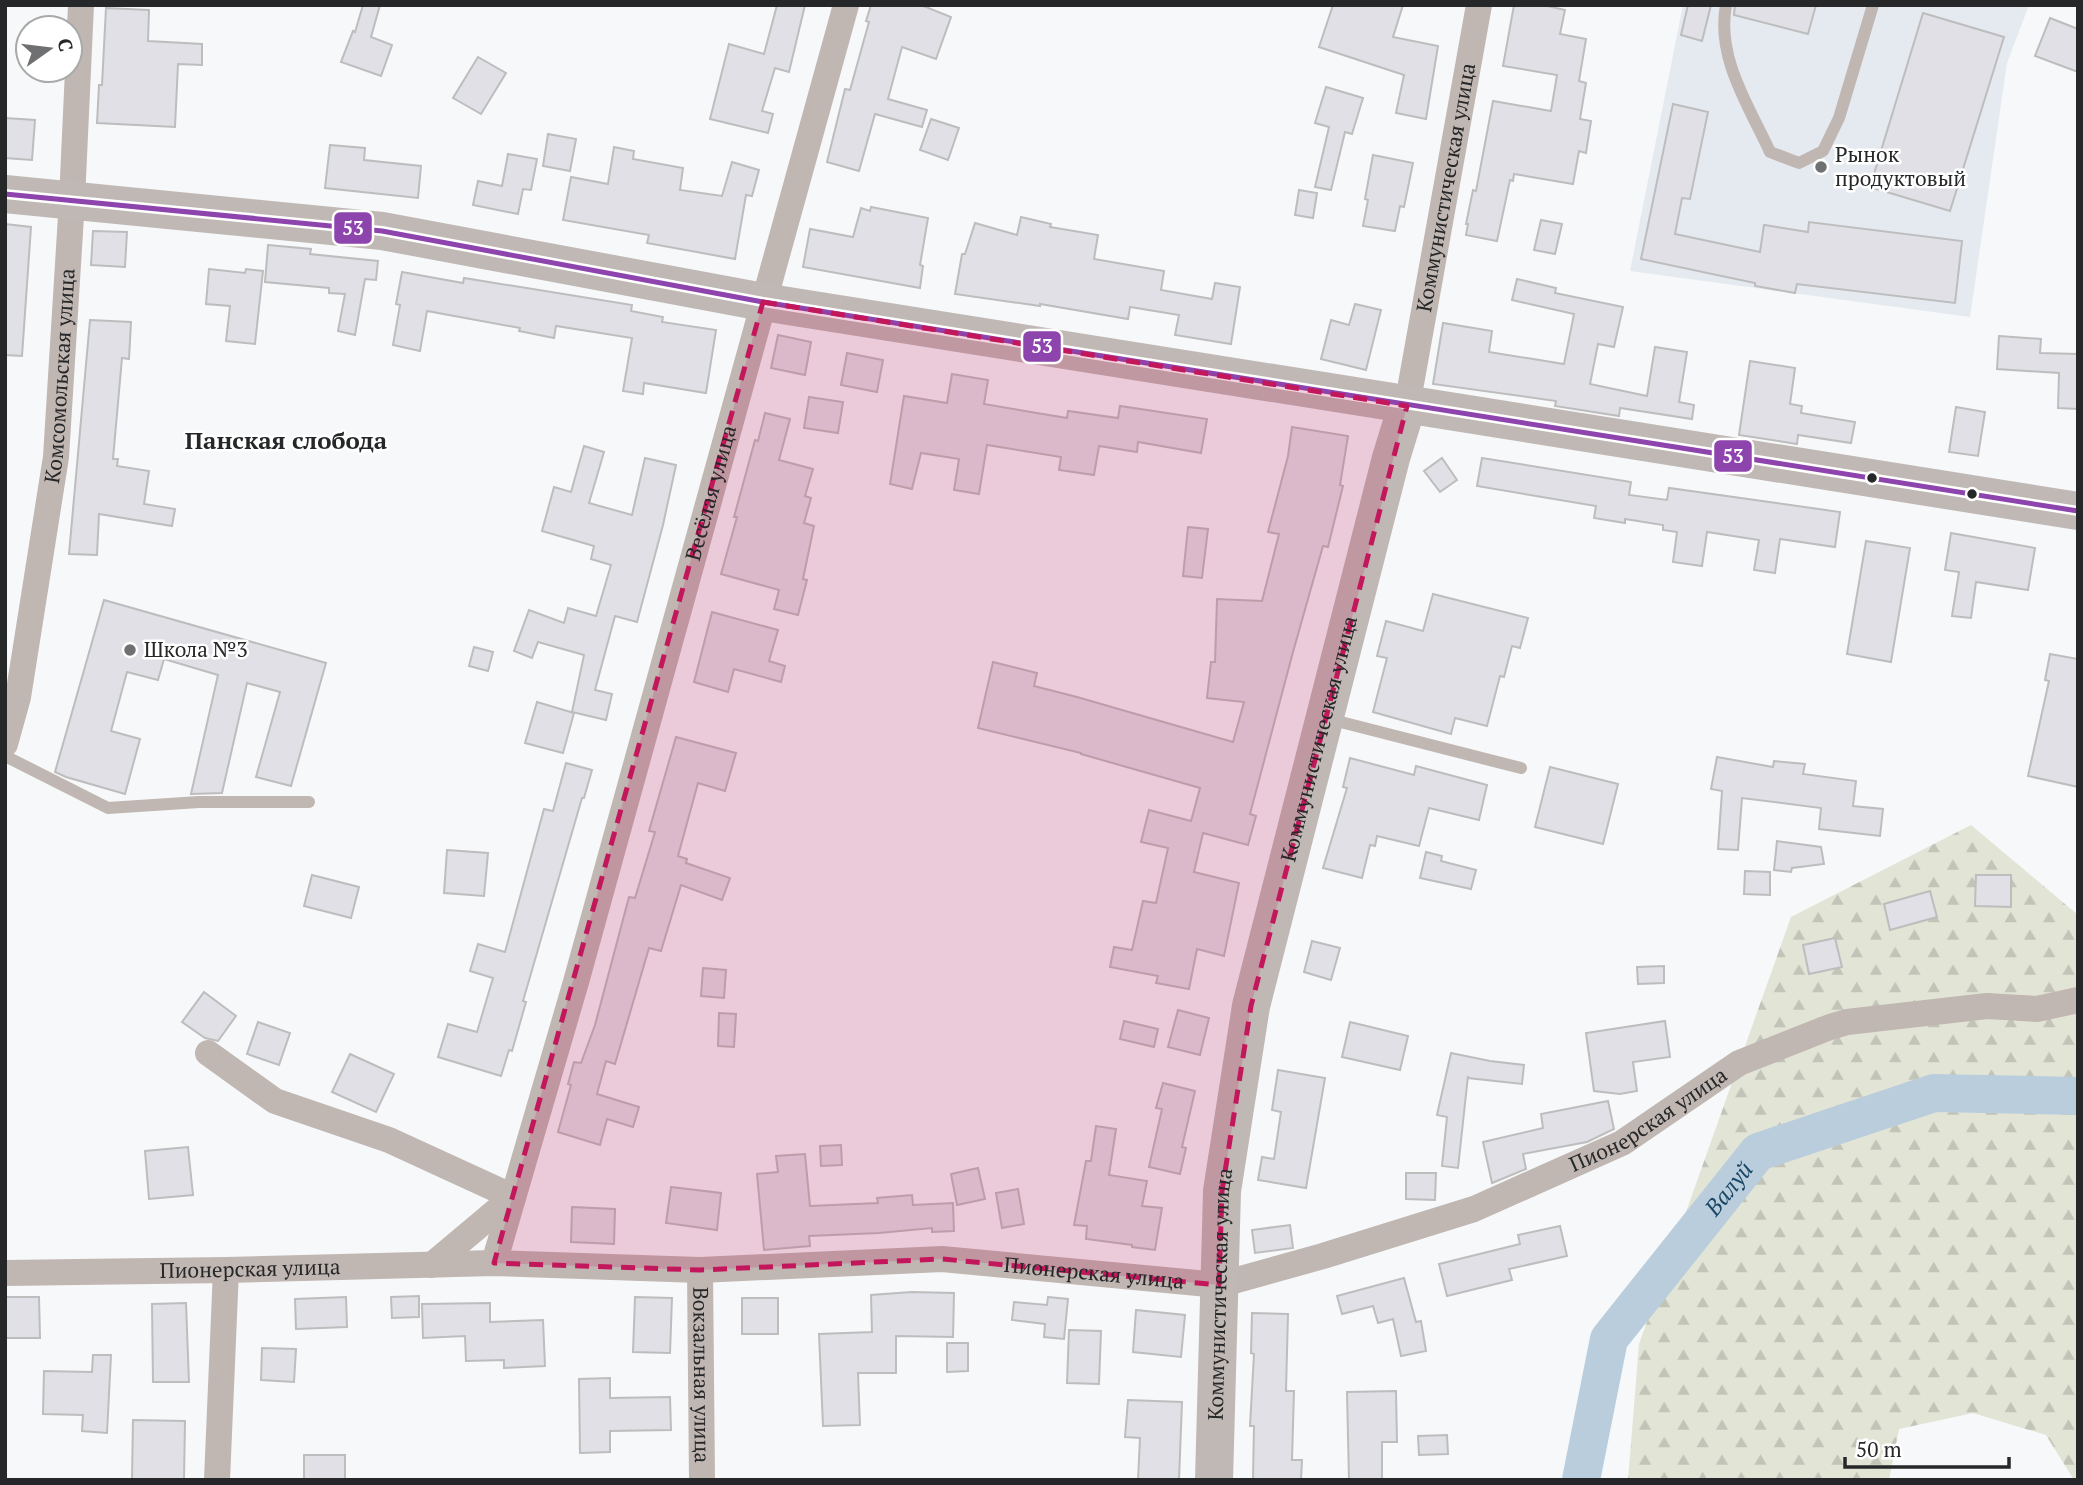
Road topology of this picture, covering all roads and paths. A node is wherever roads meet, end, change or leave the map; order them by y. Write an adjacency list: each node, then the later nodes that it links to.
1 (81, 5): 7 (street, Комсомольская улица)
2 (846, 5): 8 (street, Весёлая улица)
3 (1479, 5): 9 (street, Коммунистическая улица)
4 (1726, 5): 5 (lane)
5 (1873, 5)
6 (5, 194): 7 (main road)
7 (72, 200): 8 (main road); 11 (street, Комсомольская улица)
8 (763, 302): 9 (main road); 19 (street, Весёлая улица)
9 (1407, 406): 10 (main road); 12 (main road, Коммунистическая улица)
10 (2078, 511)
11 (12, 696): 13 (street, Комсомольская улица)
12 (1325, 718): 15 (lane); 25 (main road, Коммунистическая улица)
13 (5, 744)
14 (5, 756): 16 (lane)
15 (1521, 768)
16 (309, 802)
17 (2078, 1000): 25 (street, Пионерская улица)
18 (208, 1053): 19 (street)
19 (513, 1197): 20 (street); 21 (street)
20 (494, 1263): 21 (street, Пионерская улица); 23 (street, Пионерская улица)
21 (432, 1265): 22 (street, Пионерская улица)
22 (226, 1270): 24 (street, Пионерская улица); 26 (street)
23 (700, 1270): 25 (street, Пионерская улица); 27 (street, Вокзальная улица)
24 (5, 1273)
25 (1219, 1285): 28 (main road, Коммунистическая улица)
26 (217, 1480)
27 (702, 1480)
28 (1214, 1480)

